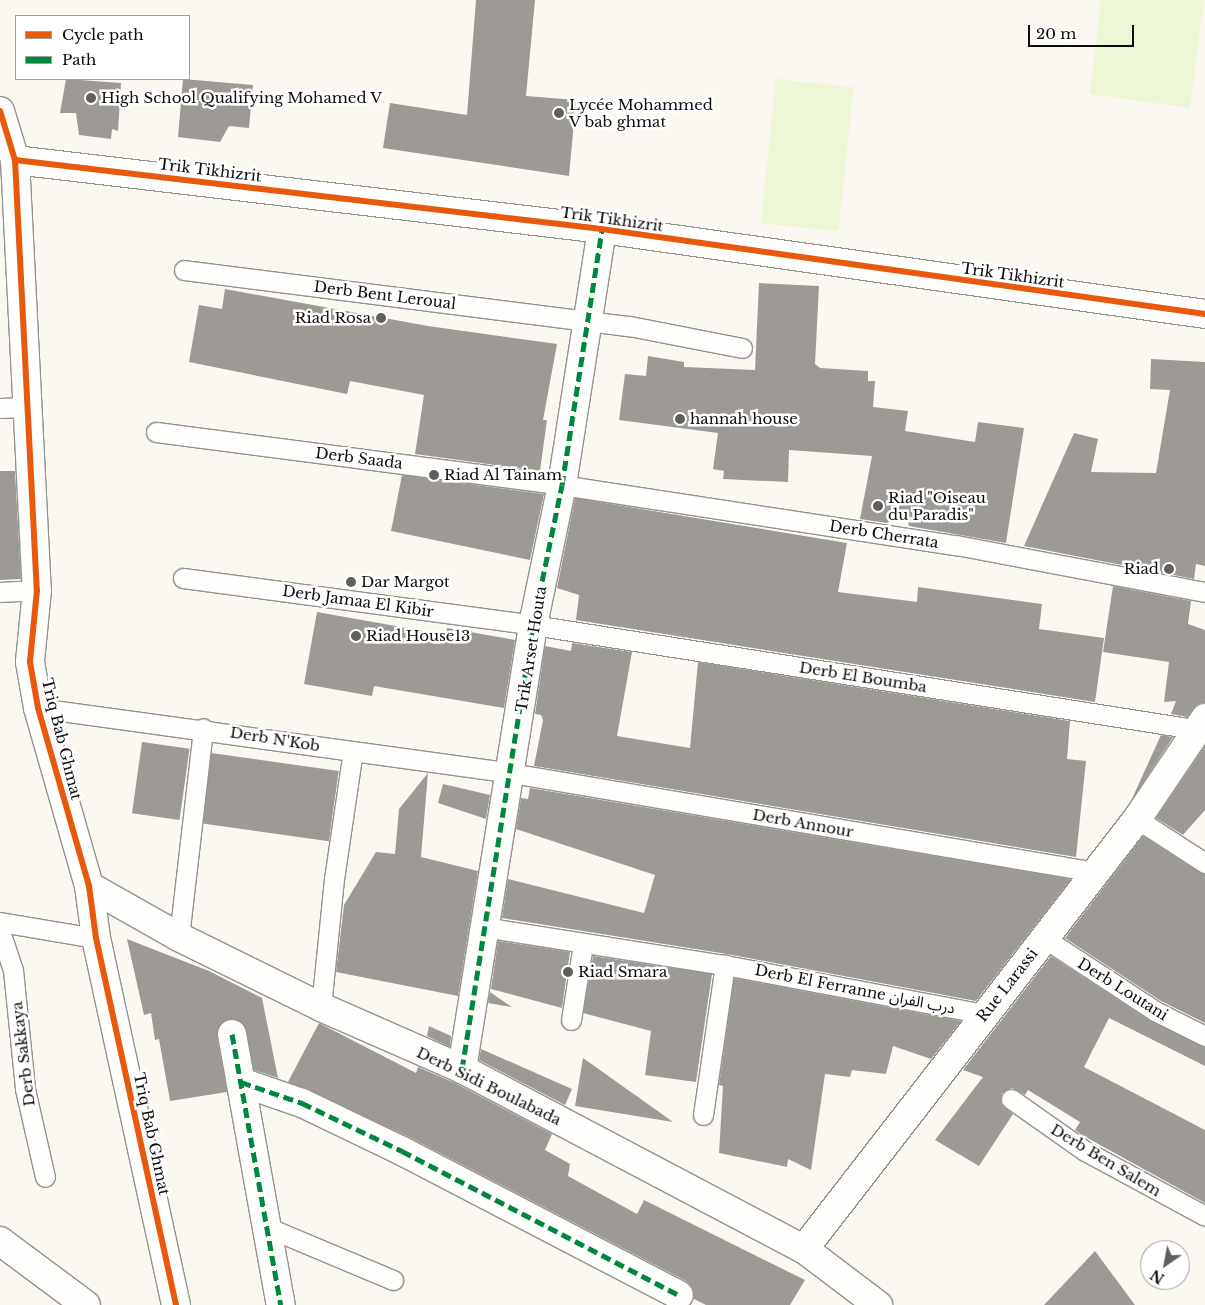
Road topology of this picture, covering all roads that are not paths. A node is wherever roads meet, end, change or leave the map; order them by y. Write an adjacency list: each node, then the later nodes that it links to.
1 (0, 111): 2 (street, Triq Bab Ghmat)
2 (15, 160): 3 (street, Trik Tikhizrit); 8 (street, Triq Bab Ghmat)
3 (602, 229): 5 (street, Trik Tikhizrit); 6 (street, Trik Arset Houta)
4 (184, 270): 6 (lane, Derb Bent Leroual)
5 (1205, 314)
6 (586, 320): 7 (lane, Derb Bent Leroual); 11 (street, Trik Arset Houta)
7 (742, 348)
8 (27, 407): 9 (lane); 13 (street, Triq Bab Ghmat)
9 (0, 408)
10 (156, 432): 11 (lane, Derb Saada)
11 (562, 485): 15 (lane, Derb Cherrata); 16 (street, Trik Arset Houta)
12 (184, 578): 16 (lane, Derb Jamaa El Kibir)
13 (37, 590): 14 (lane); 17 (street, Triq Bab Ghmat)
14 (0, 592)
15 (1205, 592)
16 (532, 625): 18 (lane, Derb El Boumba); 21 (street, Trik Arset Houta)
17 (38, 708): 19 (lane, Derb N'Kob); 25 (street, Triq Bab Ghmat)
18 (1200, 723): 22 (street, Rue Larassi)
19 (203, 728): 20 (lane, Derb N'Kob); 29 (lane)
20 (353, 751): 21 (lane, Derb N'Kob); 34 (lane)
21 (511, 773): 24 (lane, Derb Annour); 27 (street, Trik Arset Houta)
22 (1137, 819): 23 (lane); 24 (street, Rue Larassi)
23 (1205, 862)
24 (1096, 872): 31 (street, Rue Larassi)
25 (89, 886): 29 (street, Derb Sidi Boulabada); 30 (street, Triq Bab Ghmat)
26 (0, 922): 30 (lane)
27 (484, 927): 32 (lane, Derb El Ferranne درب الفران); 39 (street, Trik Arset Houta)
28 (0, 932): 43 (lane, Derb Sakkaya)
29 (179, 937): 34 (street, Derb Sidi Boulabada)
30 (96, 938): 51 (street, Triq Bab Ghmat)
31 (1044, 938): 35 (street, Rue Larassi); 38 (lane, Derb Loutani)
32 (583, 944): 33 (lane, Derb El Ferranne درب الفران); 36 (lane)
33 (725, 965): 35 (lane, Derb El Ferranne درب الفران); 42 (lane)
34 (321, 1007): 39 (street, Derb Sidi Boulabada)
35 (985, 1014): 47 (street, Rue Larassi)
36 (571, 1020)
37 (232, 1034): 40 (street)
38 (1205, 1036)
39 (462, 1069): 47 (street, Derb Sidi Boulabada)
40 (241, 1082): 45 (street); 49 (street)
41 (1011, 1099): 44 (lane, Derb Ben Salem)
42 (703, 1115)
43 (45, 1176)
44 (1205, 1216)
45 (264, 1226): 48 (lane); 52 (street)
46 (0, 1241): 50 (street)
47 (804, 1249): 53 (street, Derb Sidi Boulabada)
48 (394, 1280)
49 (679, 1295)
50 (86, 1305)
51 (176, 1305)
52 (281, 1305)
53 (878, 1305)

